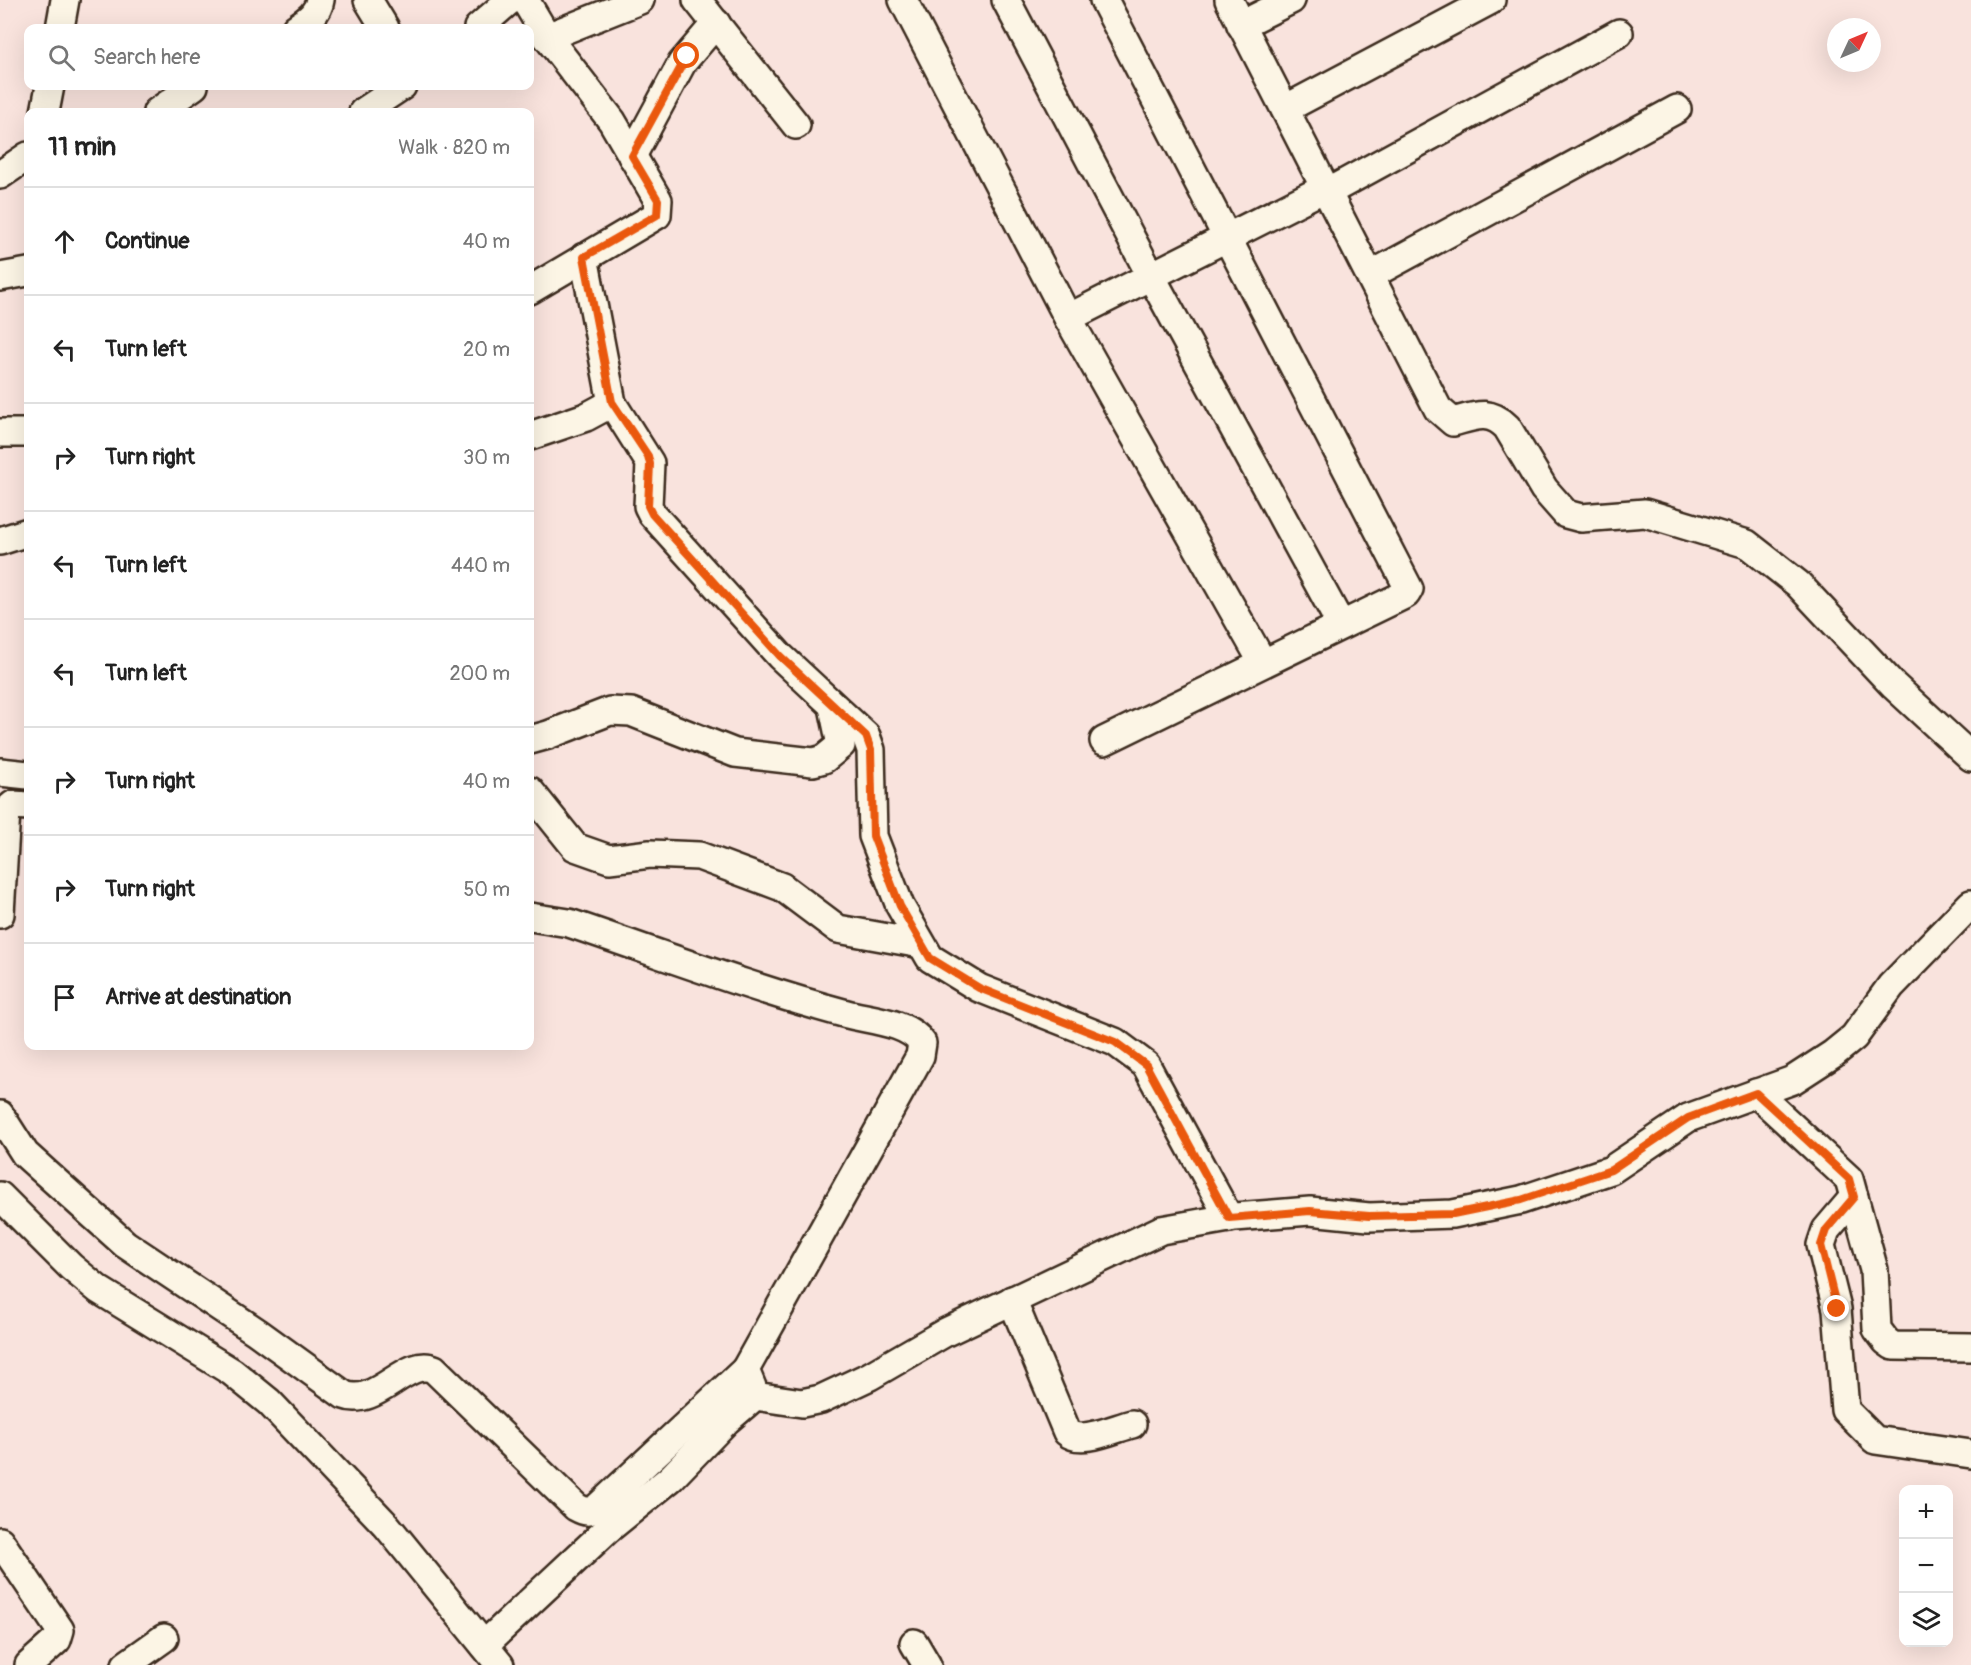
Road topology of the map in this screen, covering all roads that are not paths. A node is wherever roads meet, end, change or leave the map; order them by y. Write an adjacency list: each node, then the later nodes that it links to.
1 (65, 0): 15 (street)
2 (320, 0): 16 (street)
3 (368, 0): 17 (street)
4 (510, 0): 18 (street)
5 (525, 0): 21 (street)
6 (640, 0): 21 (street)
7 (697, 0): 14 (street)
8 (903, 0): 42 (street)
9 (1006, 0): 39 (street)
10 (1104, 0): 35 (street)
11 (1229, 0): 19 (street)
12 (1291, 0): 19 (street)
13 (1491, 0): 28 (street)
14 (716, 23): 30 (street); 31 (street)
15 (61, 24)
16 (302, 24)
17 (383, 24)
18 (483, 24)
19 (1242, 25): 28 (street)
20 (1619, 33): 34 (street)
21 (547, 37): 31 (street)
22 (49, 90): 25 (street)
23 (188, 90): 26 (street)
24 (397, 90): 27 (street)
25 (46, 108)
26 (163, 108)
27 (373, 108)
28 (1285, 109): 34 (street)
29 (1677, 109): 38 (street)
30 (796, 124)
31 (632, 156): 36 (street)
32 (24, 159): 33 (street)
33 (0, 175)
34 (1326, 190): 35 (street); 38 (street)
35 (1230, 237): 39 (street); 49 (street)
36 (584, 257): 41 (street); 43 (street)
37 (24, 273): 40 (street)
38 (1371, 275): 54 (street)
39 (1150, 276): 42 (street); 49 (street)
40 (0, 277)
41 (534, 288)
42 (1068, 318): 50 (street)
43 (612, 402): 46 (street); 51 (street)
44 (0, 433): 45 (street)
45 (24, 433)
46 (534, 435)
47 (24, 533): 48 (street)
48 (0, 540)
49 (1341, 625): 50 (street)
50 (1263, 663): 53 (street)
51 (833, 707): 52 (street); 62 (street)
52 (534, 739)
53 (1104, 741)
54 (1971, 757)
55 (0, 772): 56 (street)
56 (24, 775)
57 (534, 796): 62 (street)
58 (24, 806): 60 (street)
59 (1971, 904): 63 (street)
60 (0, 914)
61 (534, 919): 71 (street)
62 (921, 944): 67 (street)
63 (1756, 1093): 66 (street); 67 (street)
64 (0, 1115): 71 (street)
65 (0, 1196): 68 (street)
66 (1854, 1197): 70 (street); 74 (street)
67 (1229, 1218): 69 (street)
68 (10, 1223): 77 (street)
69 (1012, 1300): 72 (street); 73 (street)
70 (1971, 1347)
71 (745, 1371): 72 (street)
72 (755, 1396): 77 (street)
73 (1132, 1424)
74 (1971, 1454)
75 (0, 1541): 78 (street)
76 (164, 1638): 79 (street)
77 (495, 1660)
78 (28, 1665)
79 (126, 1665)

